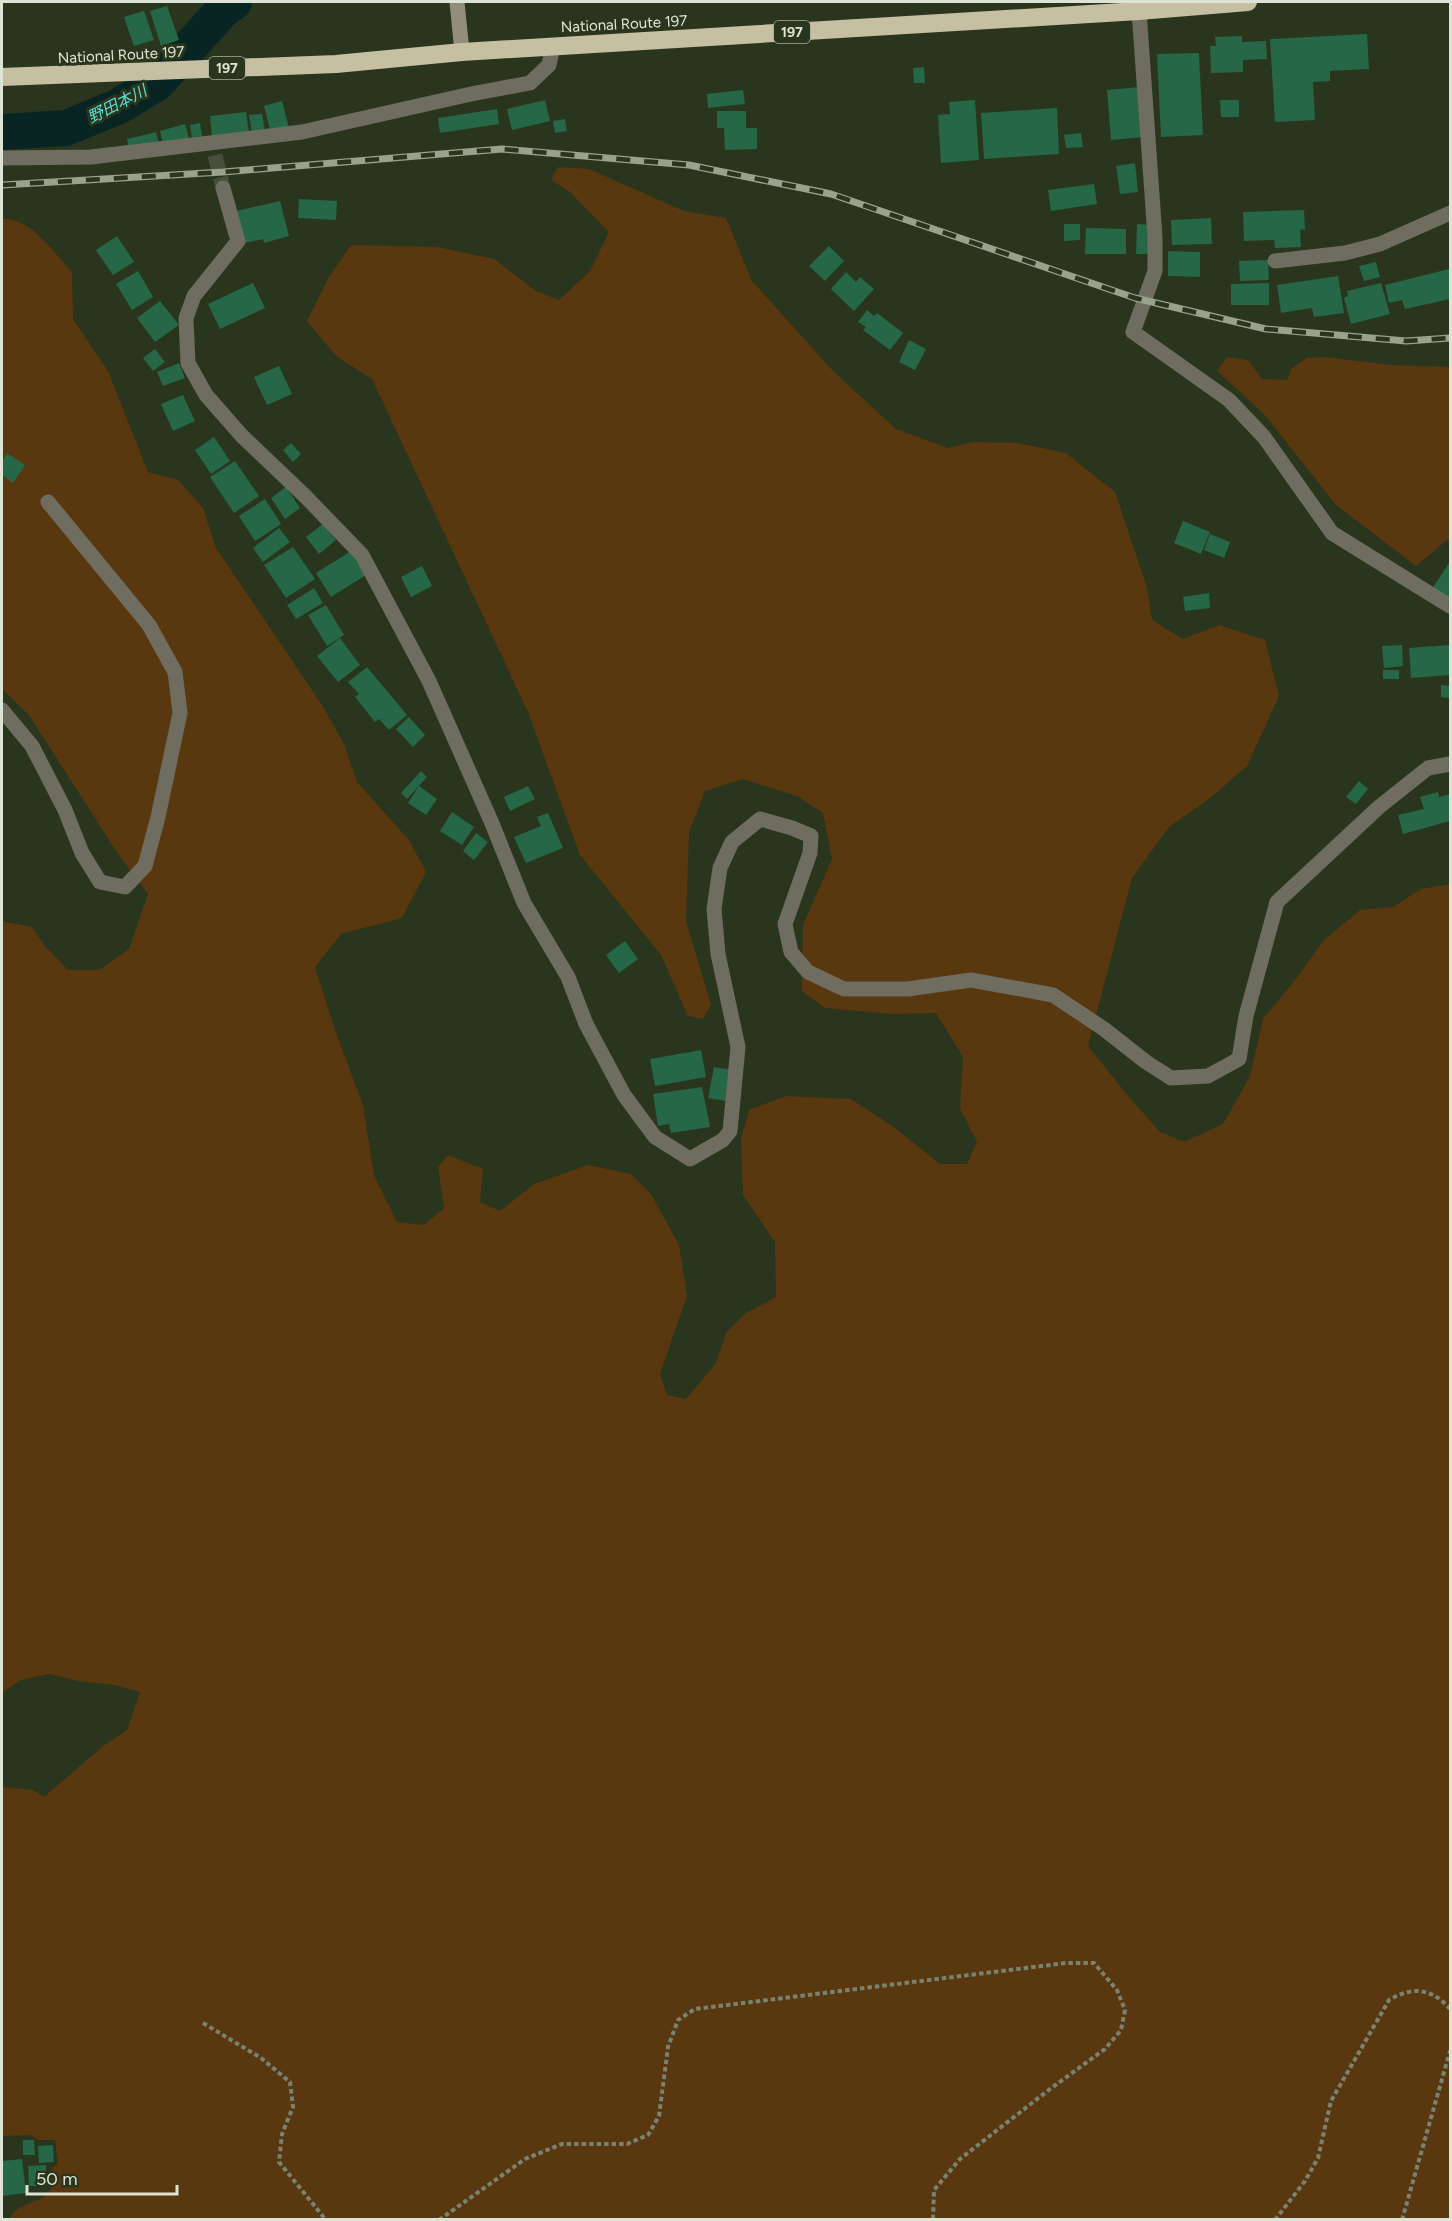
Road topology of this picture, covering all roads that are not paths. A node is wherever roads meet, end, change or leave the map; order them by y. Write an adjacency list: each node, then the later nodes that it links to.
1 (456, 2): 5 (street)
2 (1248, 2): 3 (highway, National Route 197 / 197)
3 (1139, 11): 4 (highway, National Route 197 / 197); 14 (street)
4 (553, 46): 5 (highway, National Route 197 / 197); 9 (street)
5 (462, 52): 7 (highway, National Route 197 / 197)
6 (2, 77): 7 (highway, National Route 197 / 197)
7 (23, 77): 8 (street)
8 (2, 87)
9 (2, 158)
10 (223, 188): 16 (street)
11 (1450, 213): 12 (street)
12 (1275, 261)
13 (48, 502): 15 (street)
14 (1450, 606)
15 (2, 710)
16 (1450, 764)

